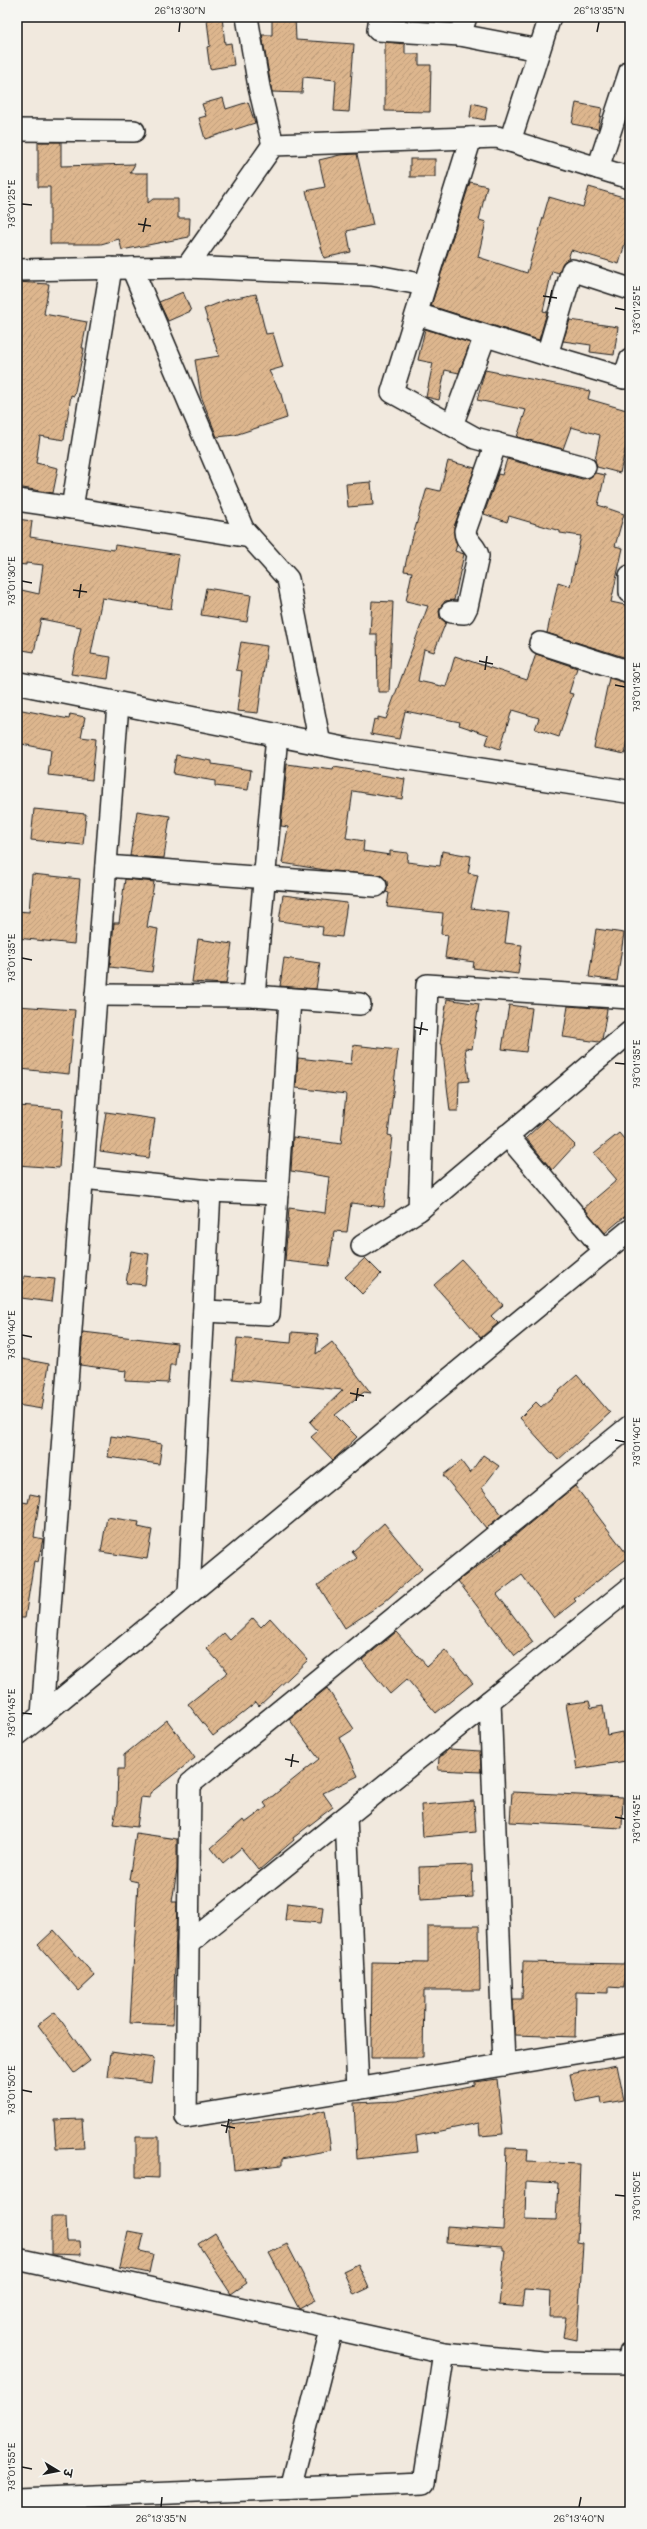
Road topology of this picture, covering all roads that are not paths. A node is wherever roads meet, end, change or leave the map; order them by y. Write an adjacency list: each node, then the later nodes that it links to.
1 (247, 17): 11 (street)
2 (380, 17): 4 (street)
3 (550, 17): 5 (street)
4 (463, 26): 5 (street)
5 (539, 50): 10 (street)
6 (630, 70): 12 (street)
7 (17, 130): 8 (street)
8 (134, 131)
9 (471, 138): 10 (street); 11 (street); 18 (street)
10 (510, 141): 12 (street)
11 (273, 145): 14 (street)
12 (598, 168): 13 (street)
13 (630, 178)
14 (187, 267): 16 (street); 18 (street)
15 (111, 268): 16 (street); 17 (street); 28 (street)
16 (132, 268): 29 (street)
17 (17, 270)
18 (425, 285): 20 (street)
19 (630, 289): 22 (street)
20 (417, 314): 21 (street); 24 (street)
21 (485, 336): 22 (street); 24 (street)
22 (548, 355): 23 (street)
23 (628, 373)
24 (452, 425): 25 (street)
25 (496, 443): 26 (street); 32 (street)
26 (585, 467)
27 (17, 500): 28 (street)
28 (72, 508): 29 (street)
29 (250, 537): 38 (street)
30 (630, 576): 31 (street)
31 (630, 592)
32 (451, 612)
33 (540, 643): 34 (street)
34 (630, 672)
35 (17, 683): 36 (street)
36 (118, 704): 37 (street); 40 (street)
37 (278, 735): 38 (street); 41 (street)
38 (320, 744): 39 (street)
39 (630, 792)
40 (106, 866): 41 (street); 43 (street)
41 (264, 877): 42 (street); 44 (street)
42 (376, 886)
43 (96, 995): 44 (street); 50 (street)
44 (254, 996): 46 (street)
45 (630, 998): 53 (street)
46 (290, 999): 47 (street); 52 (street)
47 (360, 1004)
48 (630, 1032): 49 (street)
49 (507, 1135): 53 (street); 56 (street)
50 (83, 1178): 51 (street); 62 (street)
51 (210, 1191): 52 (street); 57 (street)
52 (277, 1194): 57 (street)
53 (419, 1210): 55 (street)
54 (630, 1230): 56 (street)
55 (362, 1246)
56 (605, 1251): 60 (street)
57 (204, 1311): 60 (street)
58 (630, 1426): 65 (street)
59 (630, 1588): 61 (street)
60 (189, 1594): 62 (street)
61 (490, 1701): 64 (street); 67 (street)
62 (42, 1714): 63 (street)
63 (17, 1735)
64 (346, 1816): 65 (street); 68 (street)
65 (188, 1944): 68 (street)
66 (630, 2044): 67 (street)
67 (504, 2065): 68 (street)
68 (358, 2089)
69 (17, 2259): 70 (street)
70 (332, 2327): 71 (street); 73 (street)
71 (444, 2353): 72 (street); 73 (street)
72 (630, 2360)
73 (291, 2488): 74 (street)
74 (17, 2499)

